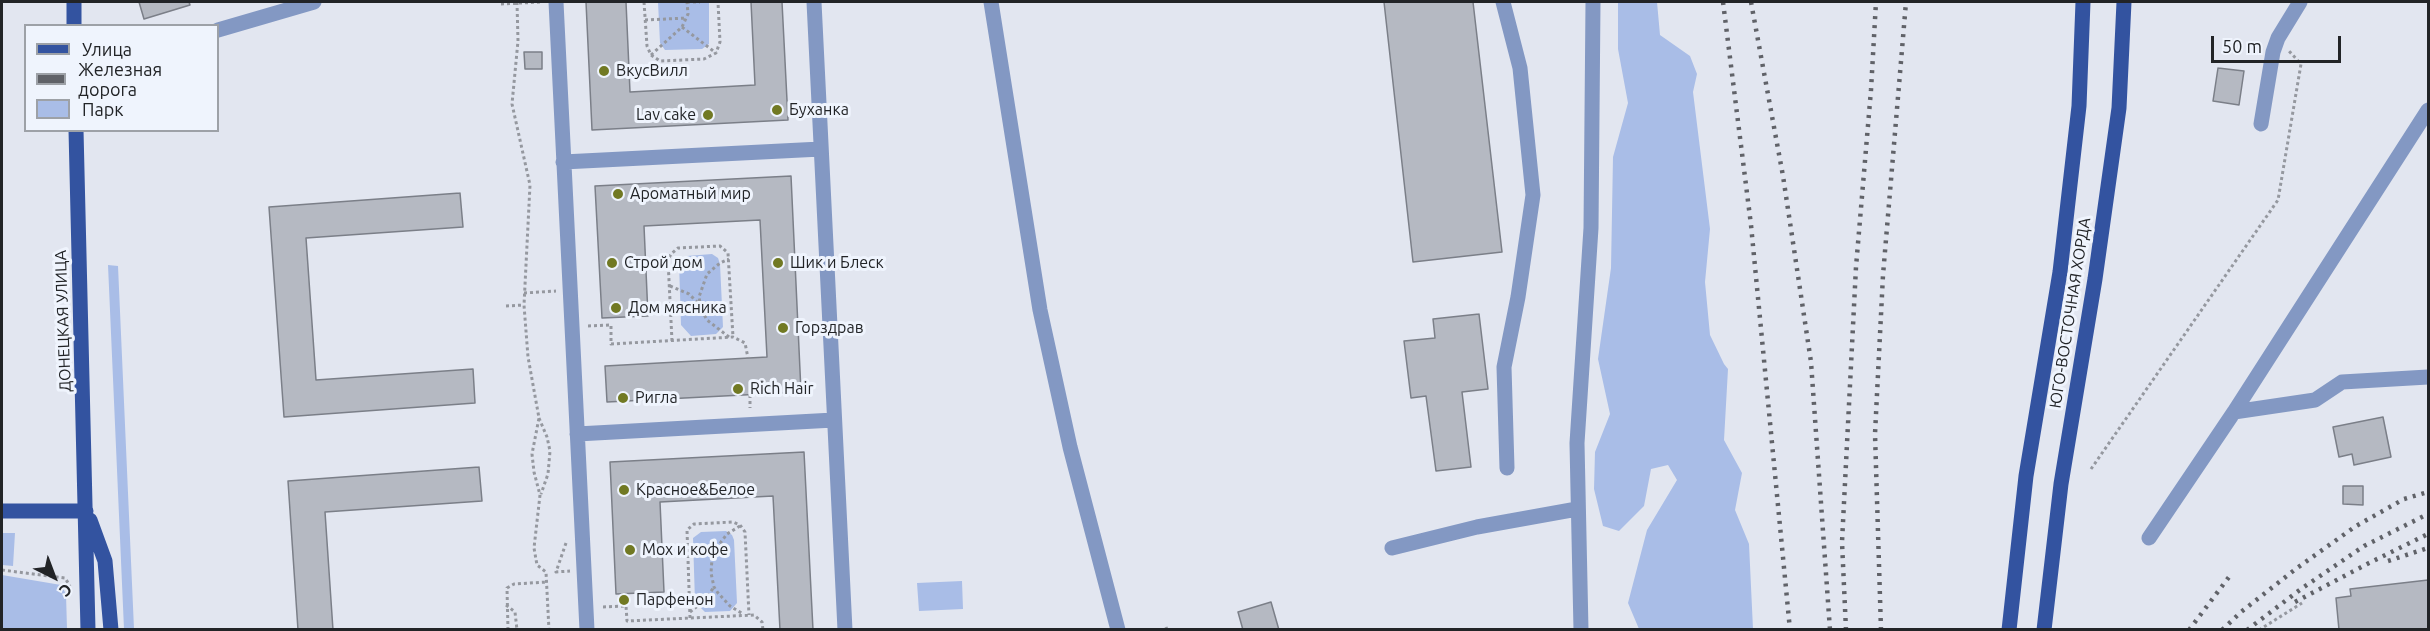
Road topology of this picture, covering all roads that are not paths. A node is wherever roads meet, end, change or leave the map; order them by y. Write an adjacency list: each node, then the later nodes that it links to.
1 (74, 2): 11 (main road)
2 (314, 2): 12 (street)
3 (556, 2): 17 (street)
4 (814, 2): 16 (street)
5 (991, 2): 32 (street)
6 (1503, 2): 22 (street)
7 (1593, 2): 23 (street)
8 (2083, 2): 34 (main road, ЮГО-ВОСТОЧНАЯ ХОРДА)
9 (2124, 2): 35 (main road, ЮГО-ВОСТОЧНАЯ ХОРДА)
10 (2300, 2): 14 (street)
11 (74, 24)
12 (219, 30)
13 (2428, 110): 19 (street)
14 (2261, 124)
15 (76, 132): 25 (main road, ДОНЕЦКАЯ УЛИЦА)
16 (821, 149): 17 (street); 20 (street)
17 (563, 162): 21 (street)
18 (2428, 377): 19 (street)
19 (2234, 412): 26 (street)
20 (834, 420): 21 (street); 31 (street)
21 (577, 434): 30 (street)
22 (1507, 468)
23 (1577, 509): 27 (street); 33 (street)
24 (2, 511): 25 (main road)
25 (86, 511): 28 (main road, ДОНЕЦКАЯ УЛИЦА); 29 (main road, ДОНЕЦКАЯ УЛИЦА)
26 (2149, 538)
27 (1392, 548)
28 (88, 630)
29 (111, 630)
30 (587, 630)
31 (845, 630)
32 (1118, 630)
33 (1581, 630)
34 (2009, 630)
35 (2044, 630)

